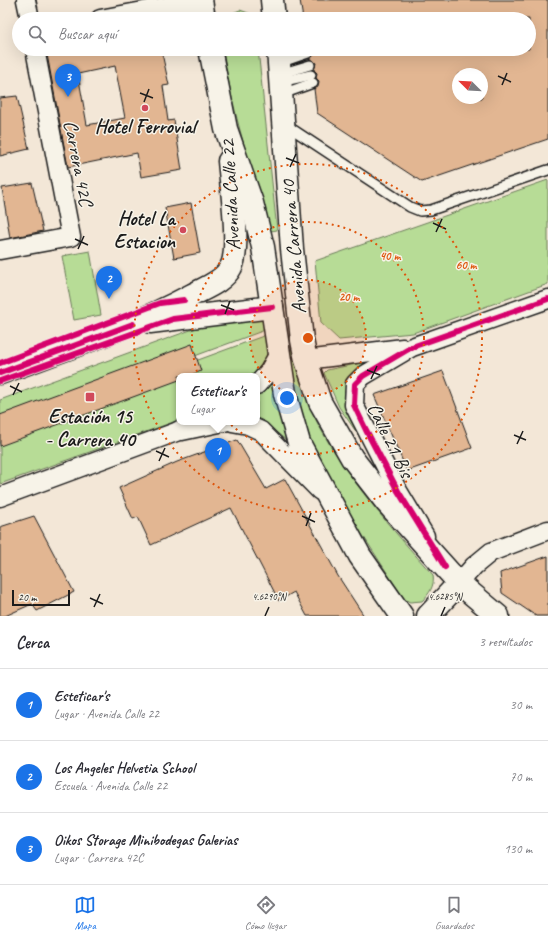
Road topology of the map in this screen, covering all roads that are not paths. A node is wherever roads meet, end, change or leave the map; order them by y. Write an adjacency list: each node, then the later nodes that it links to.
1 (26, 0): 4 (street)
2 (201, 0): 5 (street); 6 (main road)
3 (272, 0): 7 (main road)
4 (29, 12)
5 (137, 12)
6 (203, 12)
7 (273, 12)
8 (36, 56): 17 (street, Carrera 42C)
9 (211, 56): 15 (main road, Avenida Carrera 40)
10 (303, 56): 12 (lane)
11 (310, 65): 12 (lane)
12 (279, 72): 13 (lane); 14 (main road, Avenida Carrera 40)
13 (312, 79)
14 (283, 123): 16 (lane); 23 (main road, Avenida Carrera 40)
15 (226, 129): 19 (main road, Avenida Carrera 40); 20 (main road, Avenida Calle 22)
16 (548, 170)
17 (0, 250)
18 (548, 298): 21 (street, Calle 21 Bis)
19 (272, 307): 20 (main road, Avenida Calle 22); 22 (main road, Avenida Carrera 40)
20 (133, 324): 24 (main road, Avenida Calle 22)
21 (412, 347): 23 (street, Calle 21 Bis); 33 (street, Calle 21 Bis)
22 (279, 353): 25 (street); 31 (main road, Avenida Carrera 40)
23 (306, 360): 33 (main road, Avenida Carrera 40)
24 (0, 373)
25 (260, 382)
26 (189, 425): 29 (street)
27 (210, 425): 29 (street)
28 (248, 425): 31 (street)
29 (176, 432): 30 (street)
30 (0, 498)
31 (329, 501): 35 (main road, Avenida Carrera 40)
32 (548, 530): 34 (street)
33 (445, 567): 34 (main road, Avenida Carrera 40)
34 (459, 583): 36 (main road); 37 (main road, Avenida Carrera 40)
35 (402, 616)
36 (428, 616)
37 (498, 616)

